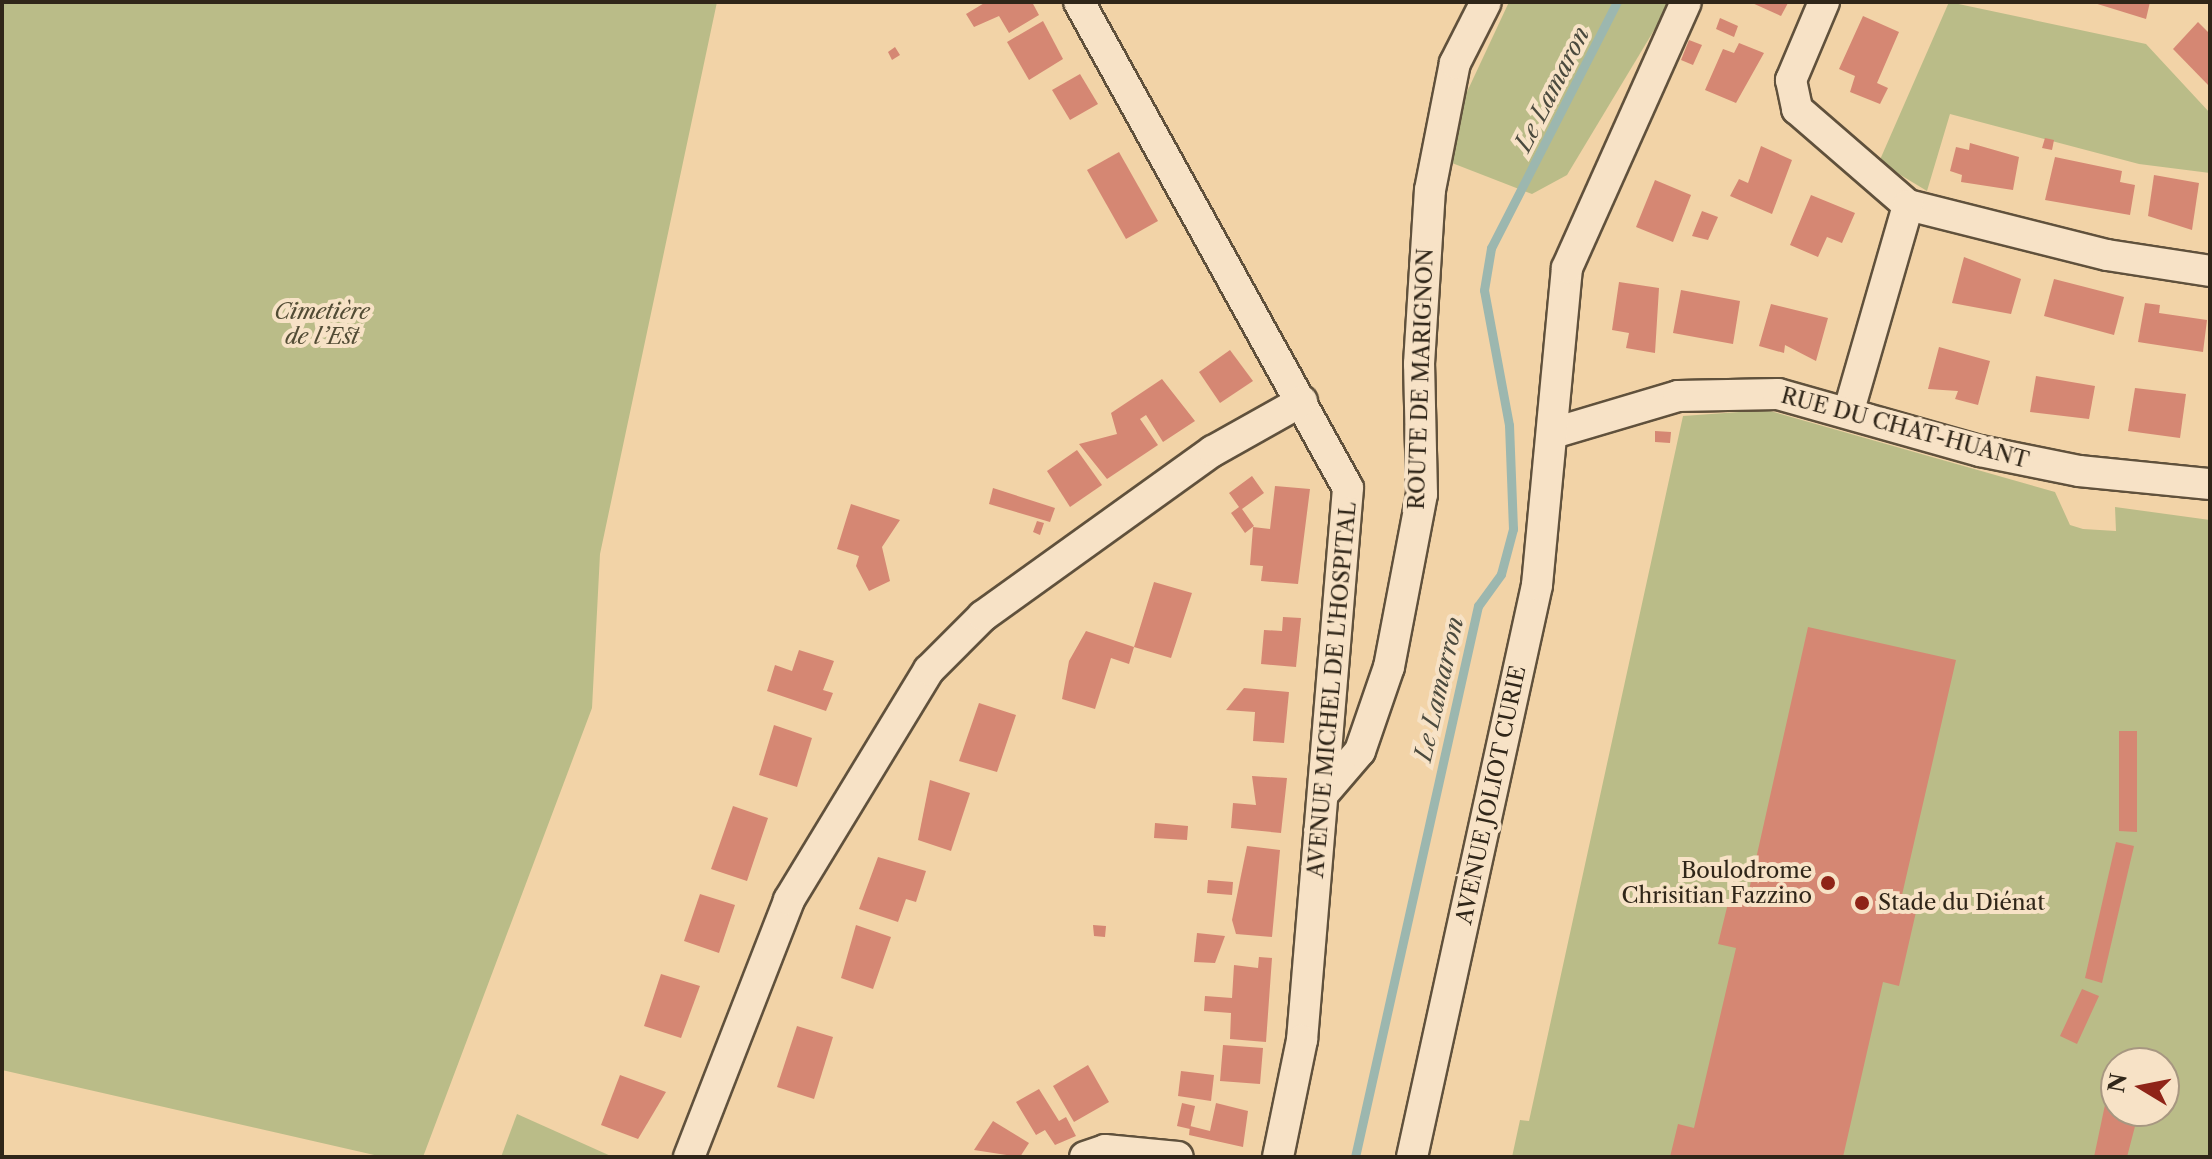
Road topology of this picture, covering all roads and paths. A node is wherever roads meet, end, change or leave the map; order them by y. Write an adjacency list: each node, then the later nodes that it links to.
1 (1079, 2): 7 (street, AVENUE MICHEL DE L'HOSPITAL)
2 (1486, 2): 11 (street, ROUTE DE MARIGNON)
3 (1686, 2): 9 (street, AVENUE JOLIOT CURIE)
4 (1824, 2): 5 (street)
5 (1908, 205): 6 (street); 8 (street)
6 (2210, 271)
7 (1302, 401): 11 (street, AVENUE MICHEL DE L'HOSPITAL); 12 (street)
8 (1849, 410): 9 (street, RUE DU CHAT-HUANT); 10 (street, RUE DU CHAT-HUANT)
9 (1557, 432): 16 (street, AVENUE JOLIOT CURIE)
10 (2210, 484)
11 (1324, 793): 15 (street, AVENUE MICHEL DE L'HOSPITAL)
12 (689, 1157)
13 (1085, 1157): 14 (street)
14 (1178, 1157)
15 (1278, 1157)
16 (1412, 1157)

